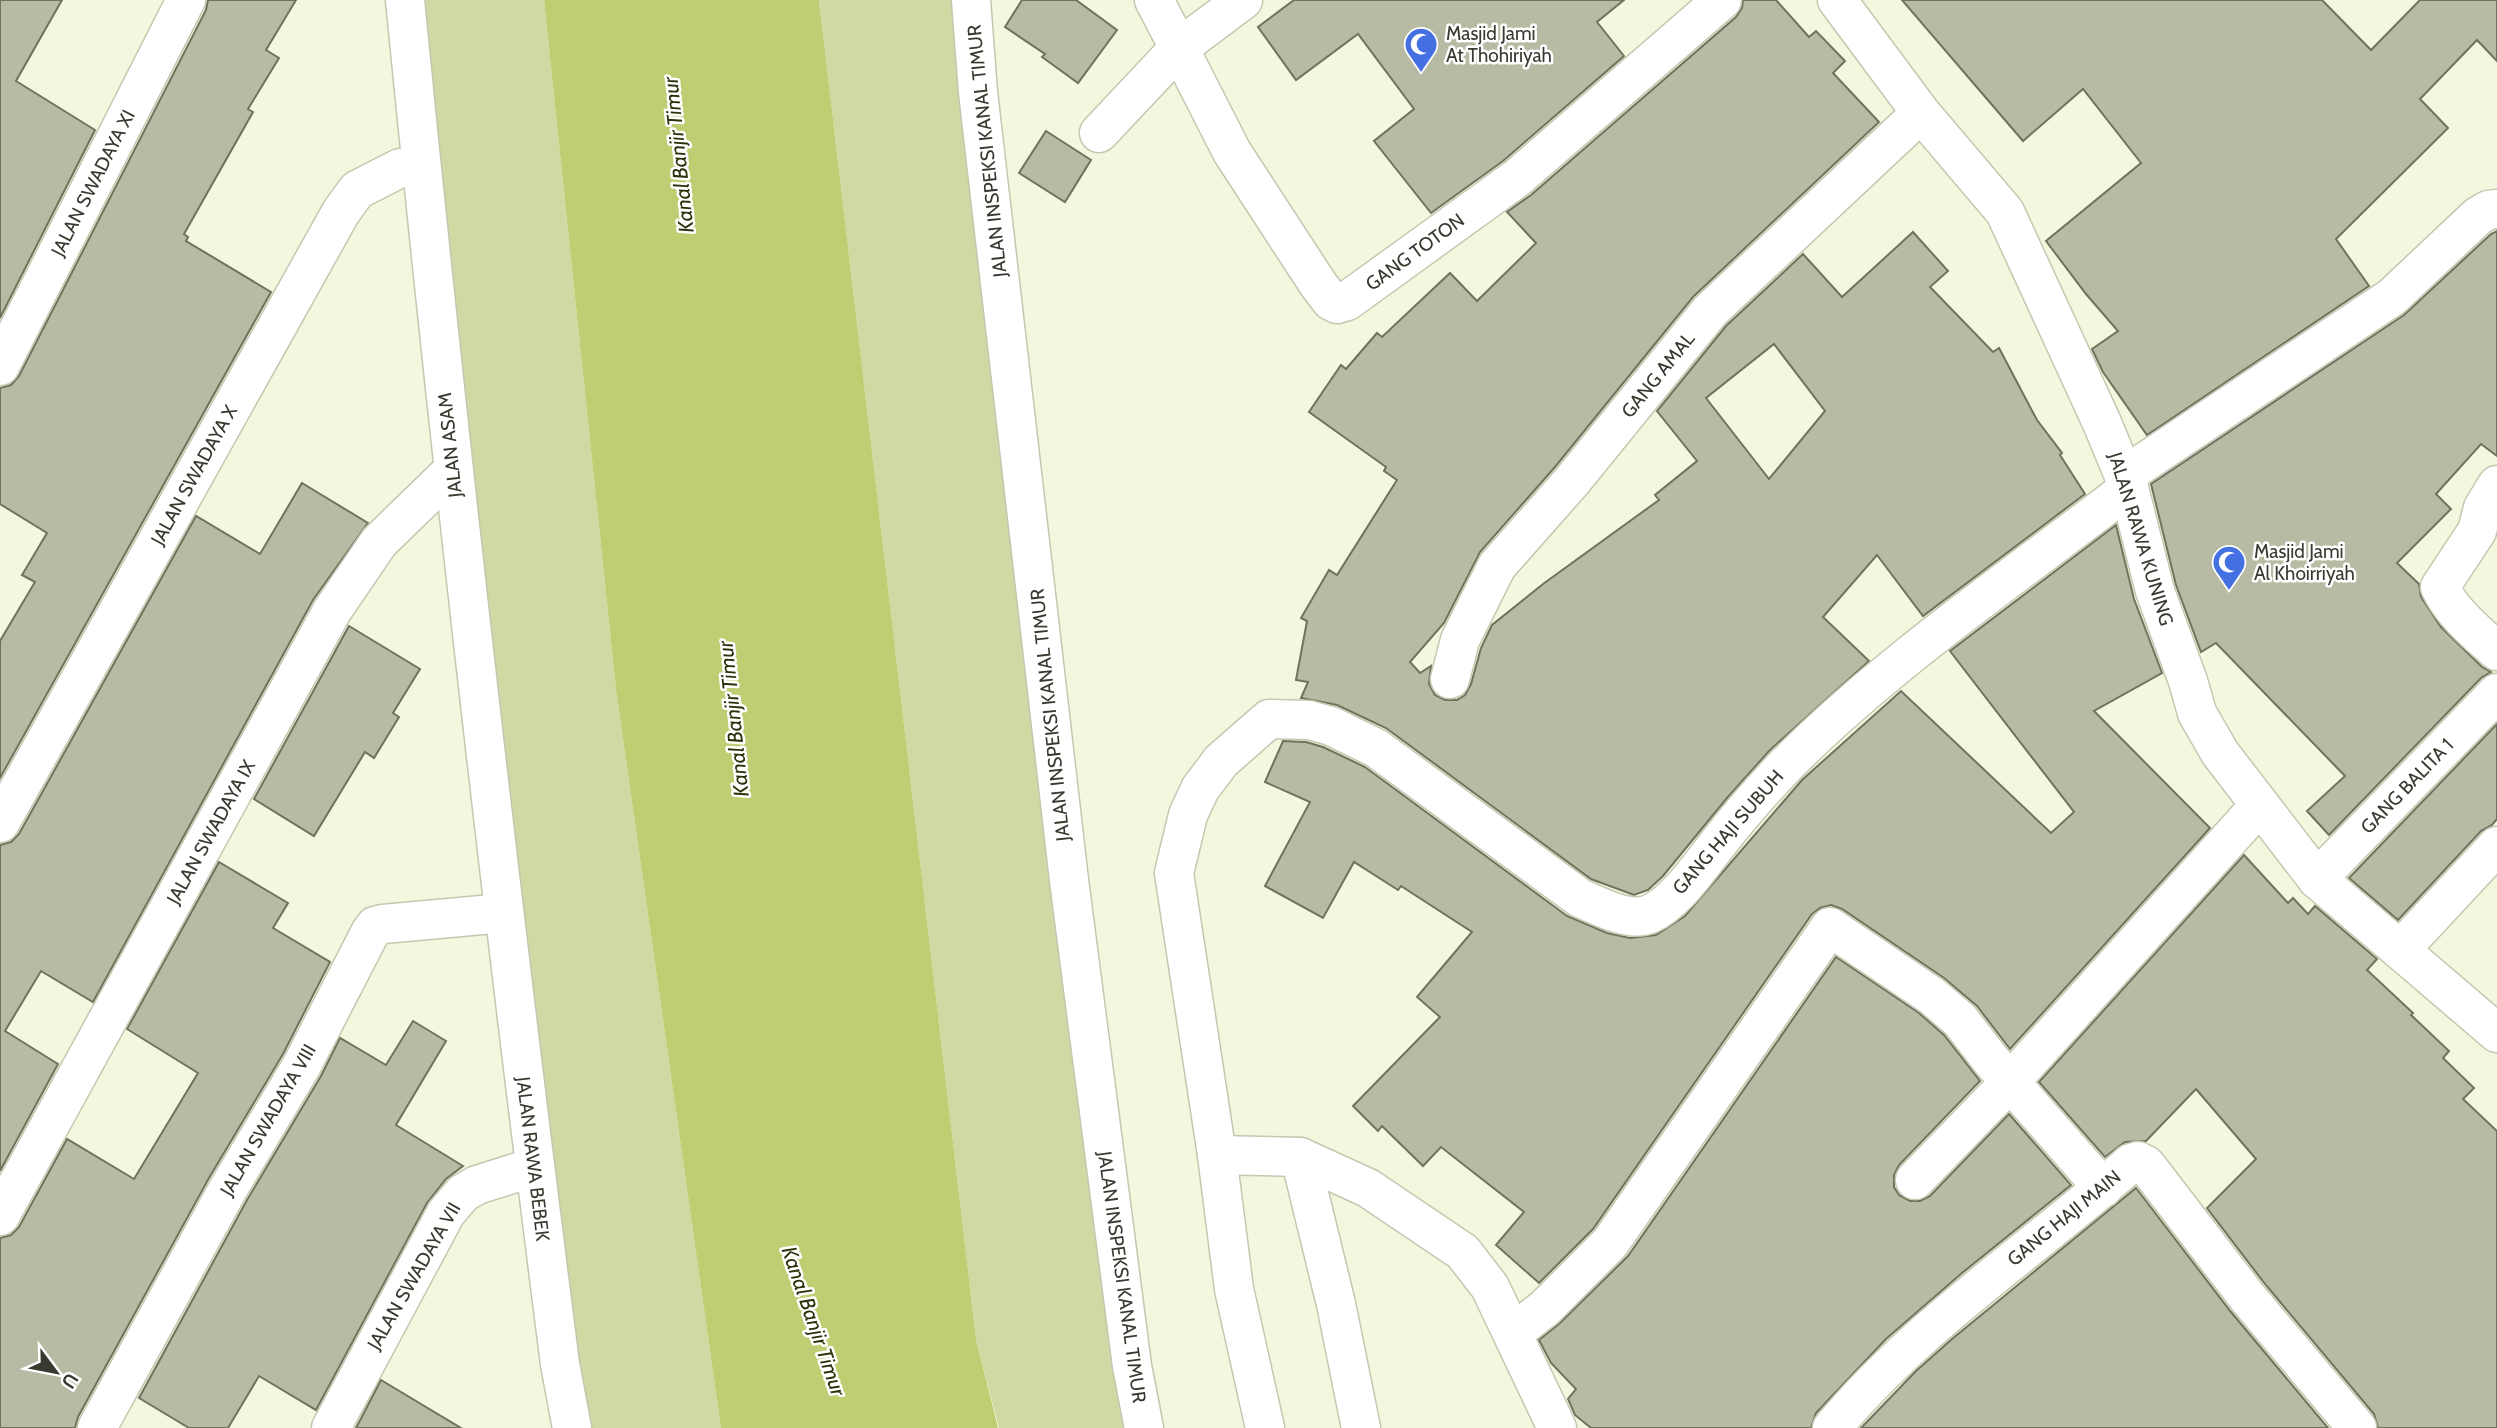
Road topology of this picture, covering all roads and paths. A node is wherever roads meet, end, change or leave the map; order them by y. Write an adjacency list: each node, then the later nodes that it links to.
1 (186, 0): 13 (street, JALAN SWADAYA XI)
2 (405, 0): 11 (street, JALAN ASAM)
3 (971, 0): 38 (street, JALAN INSPEKSI KANAL TIMUR)
4 (1154, 0): 8 (street)
5 (1242, 0): 8 (street)
6 (1722, 0): 8 (street, GANG TOTON)
7 (1837, 0): 9 (street, JALAN RAWA KUNING)
8 (1179, 48): 10 (street)
9 (1921, 113): 15 (street, JALAN RAWA KUNING); 18 (street, GANG AMAL)
10 (1099, 133)
11 (421, 165): 14 (street, JALAN ASAM); 21 (street, JALAN SWADAYA X)
12 (2497, 209): 15 (street)
13 (0, 366)
14 (453, 470): 24 (street, JALAN ASAM); 33 (street, JALAN SWADAYA IX)
15 (2126, 482): 20 (street, JALAN RAWA KUNING); 28 (street, GANG HAJI SUBUH)
16 (2497, 485): 17 (street)
17 (2497, 651)
18 (1450, 678)
19 (2497, 693): 23 (street, GANG BALITA 1)
20 (2260, 805): 23 (street, JALAN RAWA KUNING); 27 (street)
21 (0, 822)
22 (2497, 846): 25 (street)
23 (2317, 879): 25 (street, JALAN RAWA KUNING)
24 (502, 901): 30 (street, JALAN RAWA BEBEK); 35 (street, JALAN SWADAYA VIII)
25 (2400, 950): 26 (street, JALAN RAWA KUNING)
26 (2497, 1033)
27 (2010, 1082): 31 (street); 32 (street); 34 (street)
28 (1217, 1155): 29 (street); 39 (street)
29 (1300, 1157): 34 (street); 40 (street)
30 (534, 1167): 36 (street, JALAN SWADAYA VII); 37 (street, JALAN RAWA BEBEK)
31 (1915, 1180)
32 (2103, 1188): 42 (street, GANG HAJI MAIN); 43 (street, GANG HAJI MAIN)
33 (0, 1216)
34 (1513, 1333): 41 (street)
35 (97, 1428)
36 (331, 1428)
37 (572, 1428)
38 (1144, 1428)
39 (1265, 1428)
40 (1361, 1428)
41 (1557, 1428)
42 (1832, 1428)
43 (2357, 1428)

